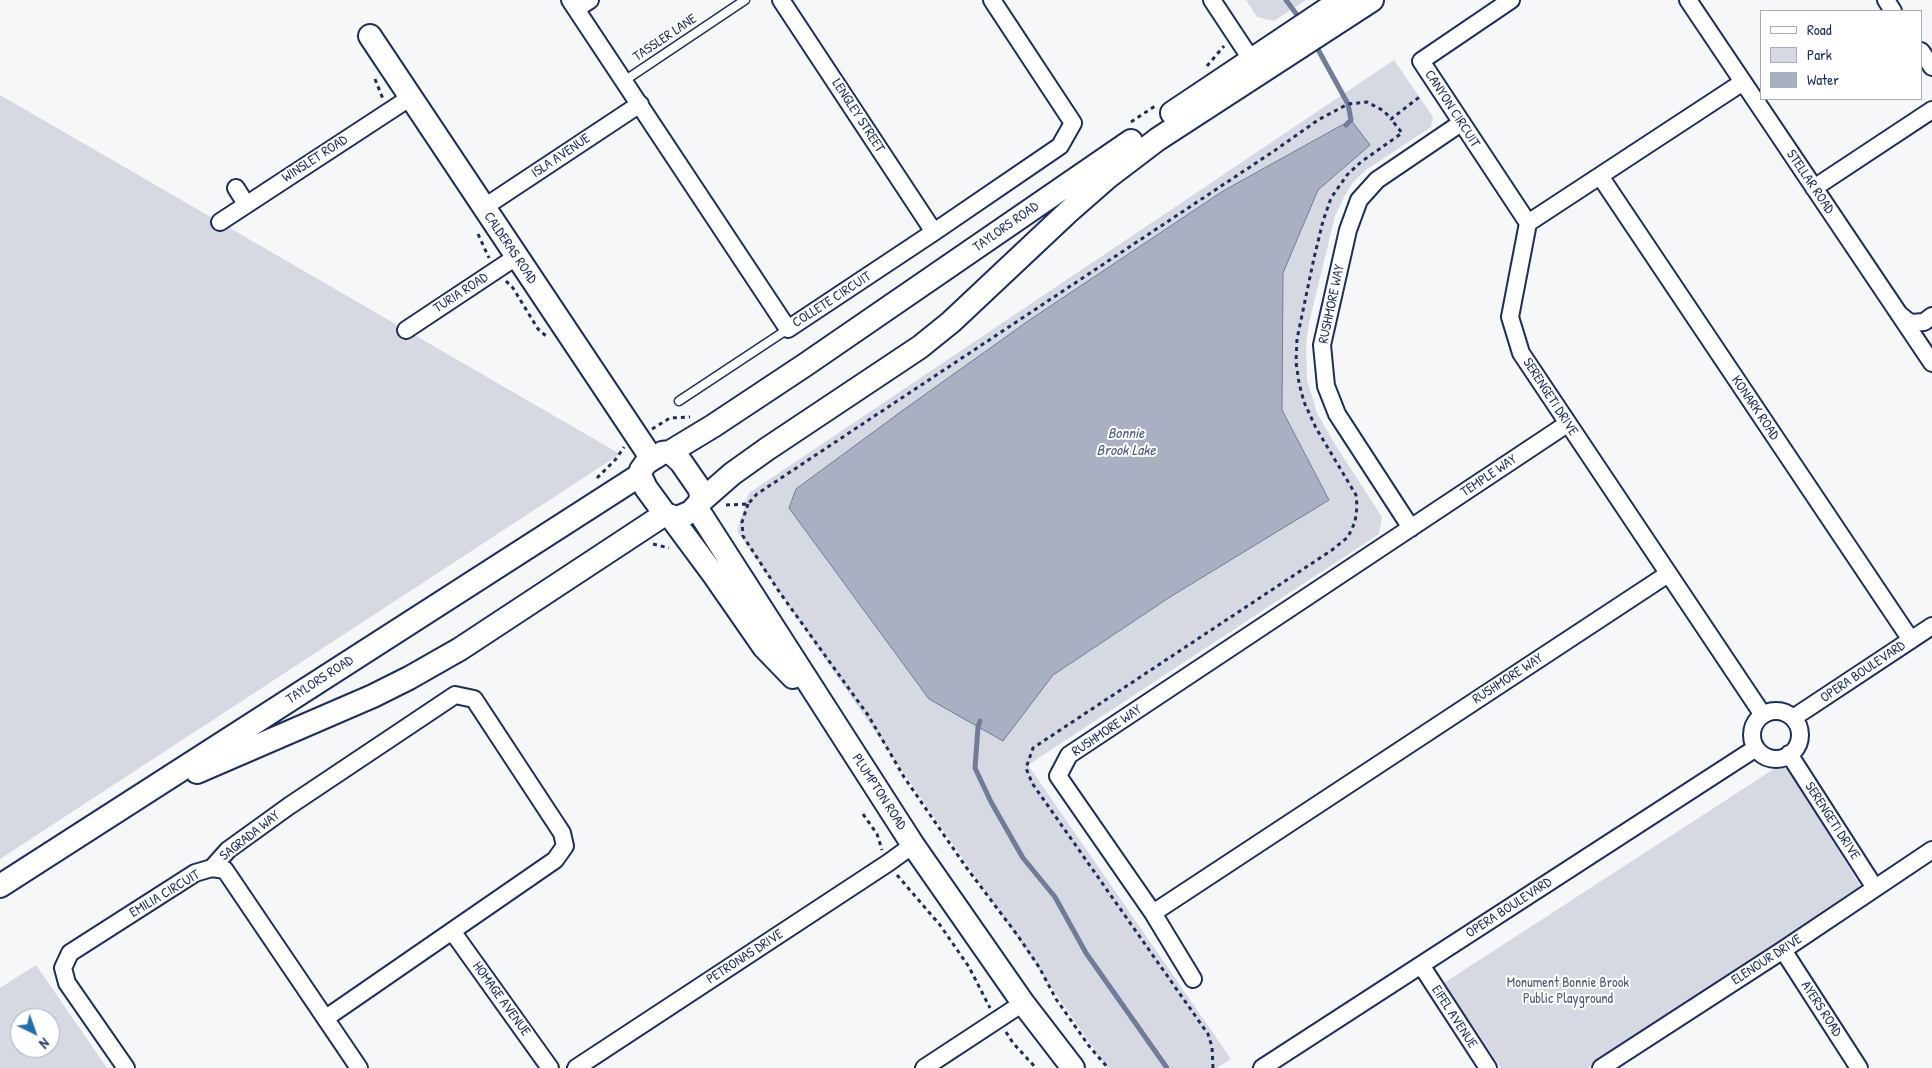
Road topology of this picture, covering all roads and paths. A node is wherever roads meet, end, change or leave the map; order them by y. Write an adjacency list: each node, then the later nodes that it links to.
1 (590, 0): 10 (street)
2 (745, 0): 15 (lane, TASSLER LANE)
3 (781, 0): 30 (street, LENGLEY STREET)
4 (992, 0): 30 (street, COLLETE CIRCUIT)
5 (1212, 0): 13 (street)
6 (1341, 0): 13 (street, TAYLORS ROAD)
7 (1372, 0): 42 (street)
8 (1511, 0): 22 (street, CANYON CIRCUIT)
9 (1688, 0): 16 (street, STELLAR ROAD)
10 (573, 5): 15 (street, COLLETE CIRCUIT)
11 (370, 36): 18 (street, CALDERAS ROAD)
12 (1922, 52): 14 (street)
13 (1251, 59): 40 (street, TAYLORS ROAD)
14 (1932, 67)
15 (624, 81): 19 (street, COLLETE CIRCUIT)
16 (1743, 82): 23 (street); 25 (street, STELLAR ROAD)
17 (1422, 95): 21 (path)
18 (410, 97): 26 (street, WINSLET ROAD); 27 (street, CALDERAS ROAD)
19 (640, 104): 27 (street, ISLA AVENUE); 34 (street, COLLETE CIRCUIT)
20 (1932, 110): 25 (street)
21 (1391, 119): 43 (path); 79 (path)
22 (1461, 124): 29 (street, CANYON CIRCUIT); 46 (street, RUSHMORE WAY)
23 (1600, 176): 29 (street); 49 (street, KONARK ROAD)
24 (236, 188): 26 (street)
25 (1814, 188): 32 (street, STELLAR ROAD)
26 (246, 204): 28 (street, WINSLET ROAD)
27 (483, 208): 31 (street, CALDERAS ROAD)
28 (220, 222)
29 (1528, 224): 38 (street, SERENGETI DRIVE)
30 (934, 232): 34 (street, COLLETE CIRCUIT)
31 (516, 257): 35 (street, TURIA ROAD); 40 (street, CALDERAS ROAD)
32 (1899, 314): 33 (street); 36 (street, STELLAR ROAD)
33 (1932, 316)
34 (788, 329): 37 (lane)
35 (406, 330)
36 (1932, 363)
37 (679, 401)
38 (1567, 424): 46 (street, TEMPLE WAY); 47 (street, SERENGETI DRIVE)
39 (621, 449): 41 (path)
40 (654, 462): 42 (street); 45 (street); 55 (street, TAYLORS ROAD)
41 (611, 464)
42 (698, 504): 45 (street); 50 (street, PLUMPTON ROAD)
43 (748, 504): 44 (path); 78 (path)
44 (726, 505)
45 (668, 515): 50 (street); 55 (street)
46 (1411, 528): 63 (street, RUSHMORE WAY)
47 (1668, 574): 51 (street, SERENGETI DRIVE); 63 (street, RUSHMORE WAY)
48 (1932, 626): 49 (street, OPERA BOULEVARD)
49 (1911, 640): 52 (street, OPERA BOULEVARD)
50 (824, 708): 57 (street, PLUMPTON ROAD)
51 (1763, 715): 52 (street); 53 (street)
52 (1793, 718): 54 (street)
53 (1756, 748): 54 (street); 66 (street, OPERA BOULEVARD)
54 (1789, 754): 62 (street, SERENGETI DRIVE)
55 (160, 783): 61 (street, TAYLORS ROAD)
56 (863, 814): 59 (path)
57 (913, 845): 59 (street, PETRONAS DRIVE); 68 (street, PLUMPTON ROAD)
58 (1932, 850): 62 (street, ELENOUR DRIVE)
59 (888, 863): 70 (path); 75 (street, PETRONAS DRIVE)
60 (212, 868): 64 (street, SAGRADA WAY); 69 (street, EMILIA CIRCUIT); 72 (street, EMILIA CIRCUIT)
61 (0, 886)
62 (1875, 888): 65 (street, ELENOUR DRIVE)
63 (1153, 912): 67 (street)
64 (452, 931): 69 (street, SAGRADA WAY); 74 (street, HOMAGE AVENUE)
65 (1783, 950): 82 (street, ELENOUR DRIVE); 83 (street, AYERS ROAD)
66 (1421, 965): 80 (street, OPERA BOULEVARD); 81 (street, EIFEL AVENUE)
67 (1193, 979)
68 (1023, 1003): 70 (street); 77 (street, PLUMPTON ROAD)
69 (326, 1018): 73 (street, EMILIA CIRCUIT)
70 (998, 1019): 71 (street); 76 (path)
71 (927, 1067)
72 (126, 1068)
73 (359, 1068)
74 (550, 1068)
75 (576, 1068)
76 (1036, 1068)
77 (1073, 1068)
78 (1108, 1068)
79 (1213, 1068)
80 (1262, 1068)
81 (1488, 1068)
82 (1601, 1068)
83 (1859, 1068)

